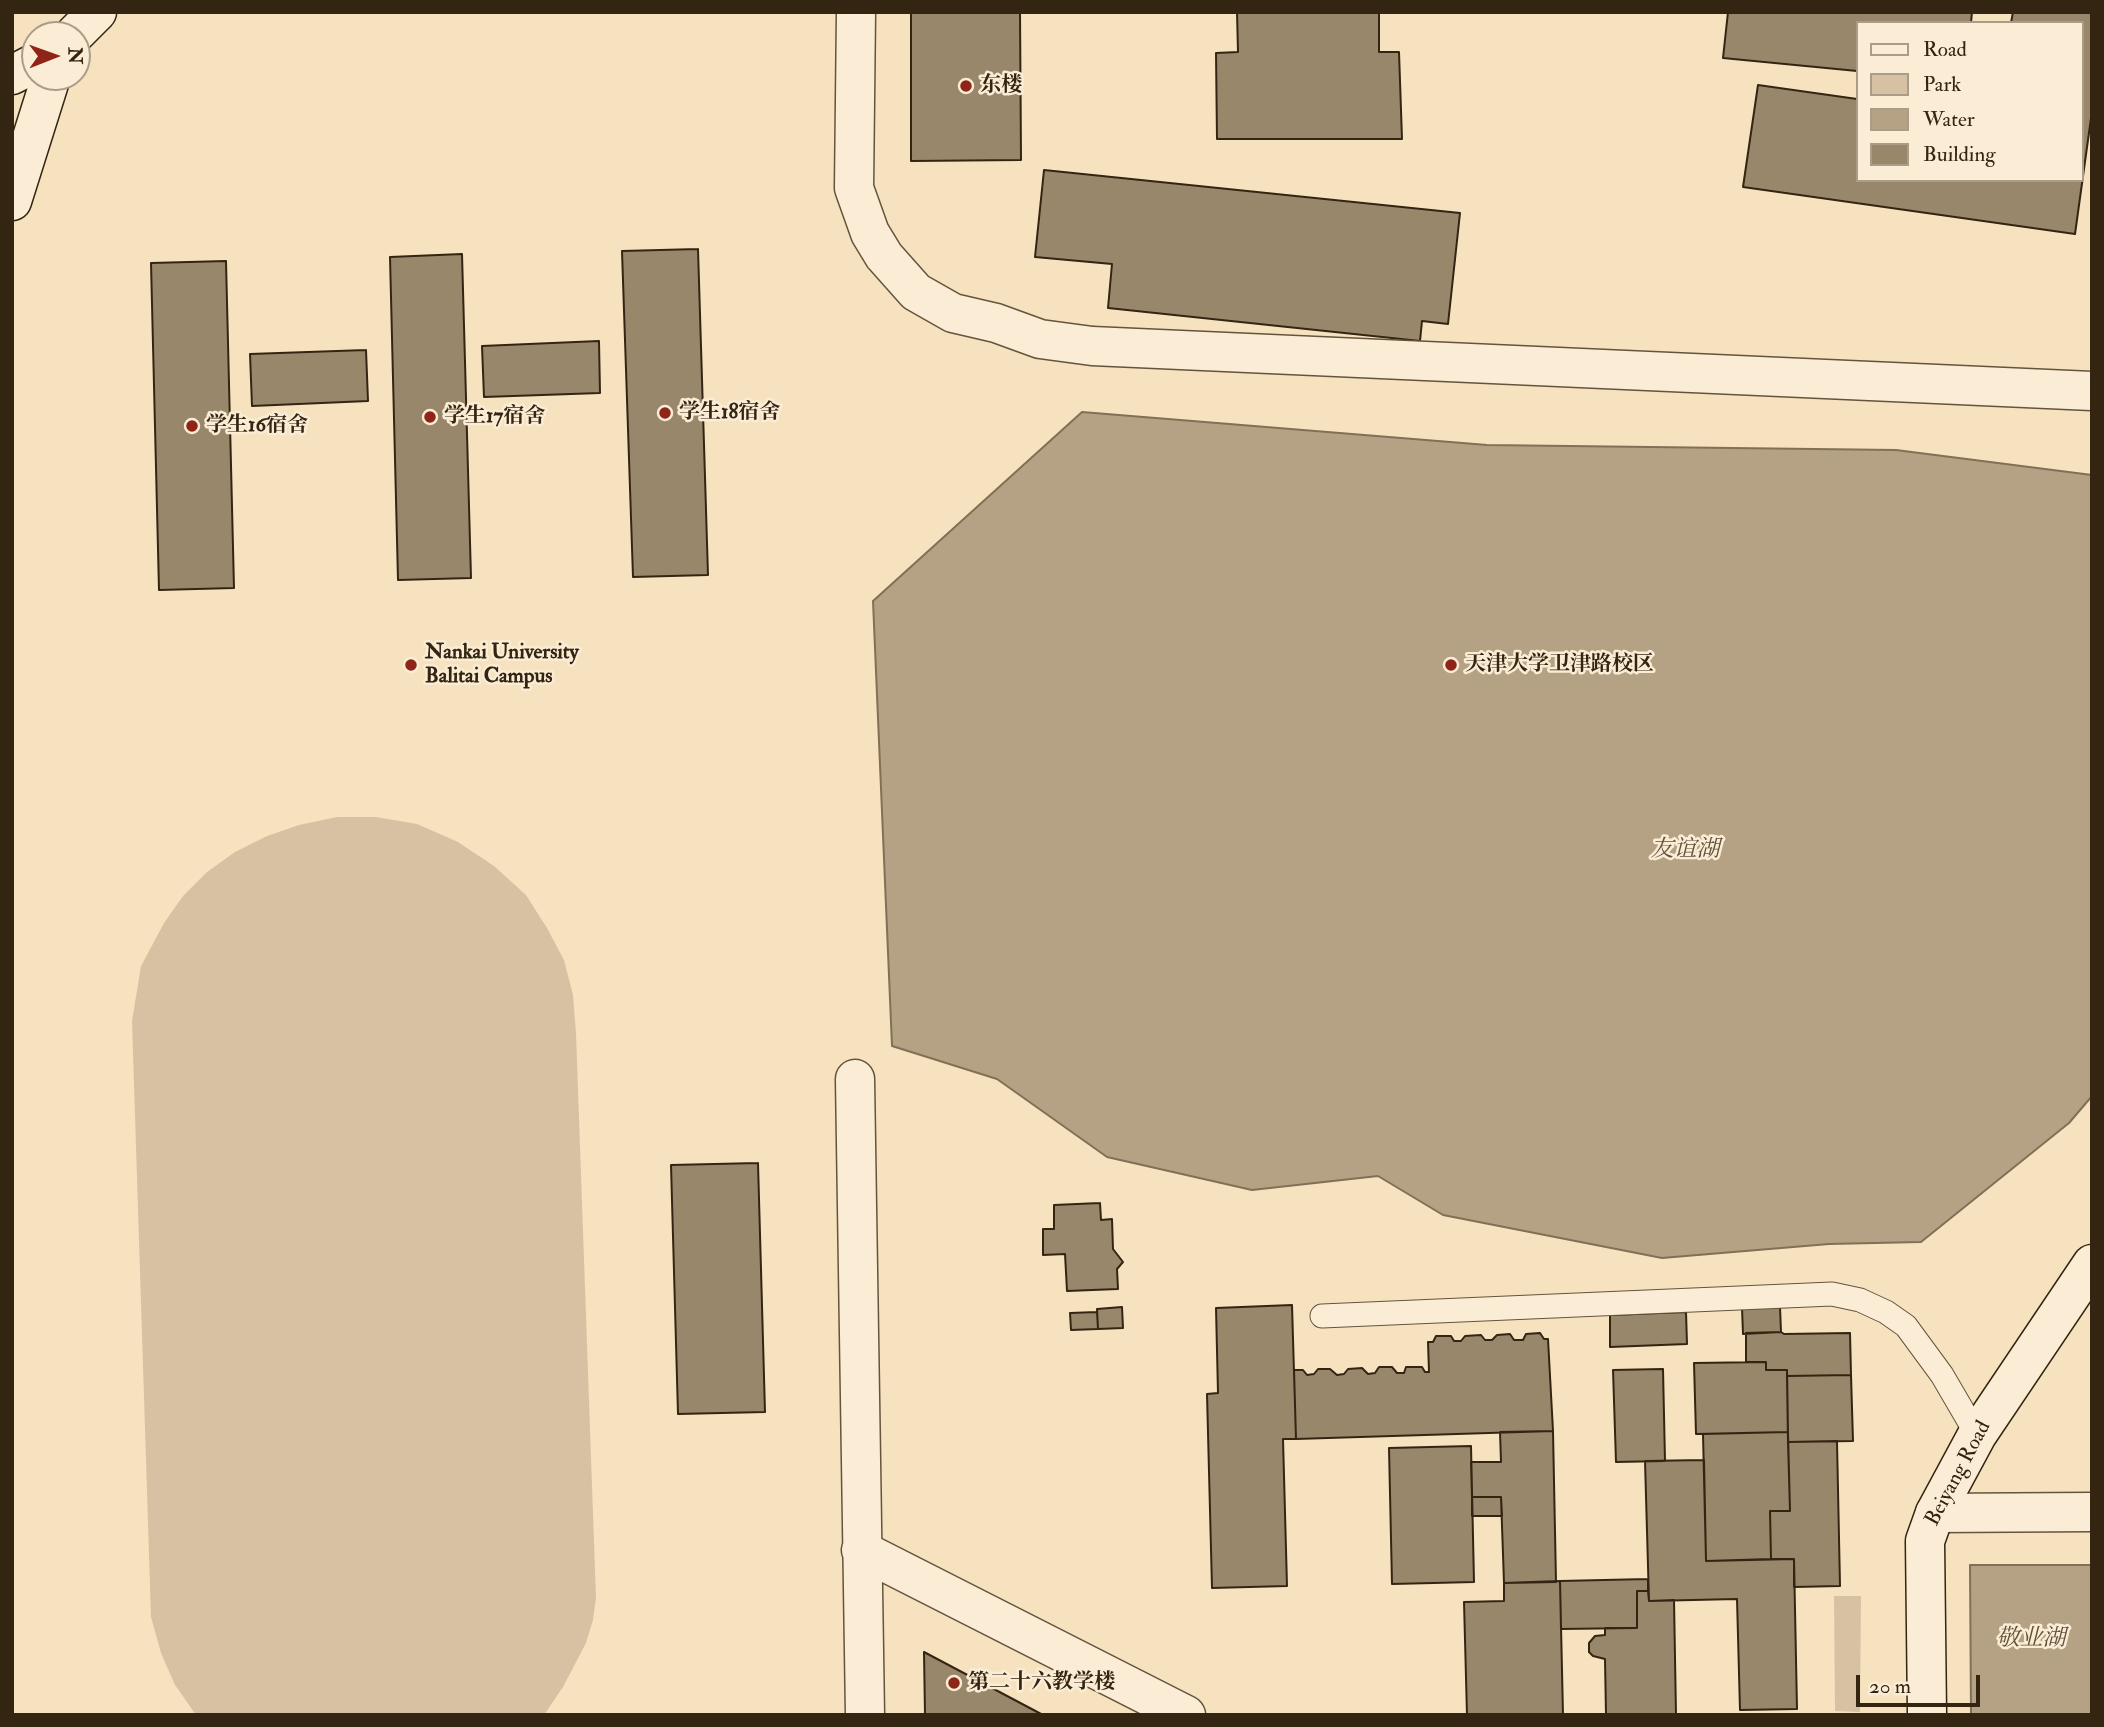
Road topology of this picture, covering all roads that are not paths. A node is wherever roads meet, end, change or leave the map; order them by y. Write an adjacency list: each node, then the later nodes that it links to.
1 (856, 12): 4 (street)
2 (47, 91): 3 (street)
3 (12, 201)
4 (2092, 391)
5 (855, 1079): 11 (street)
6 (2092, 1264): 8 (street, Beiyang Road)
7 (1322, 1315): 8 (lane)
8 (1977, 1435): 10 (street, Beiyang Road)
9 (2092, 1512): 10 (street)
10 (1935, 1513): 14 (street, Beiyang Road)
11 (862, 1550): 12 (street); 13 (street)
12 (865, 1715)
13 (1186, 1715)
14 (1927, 1715)

